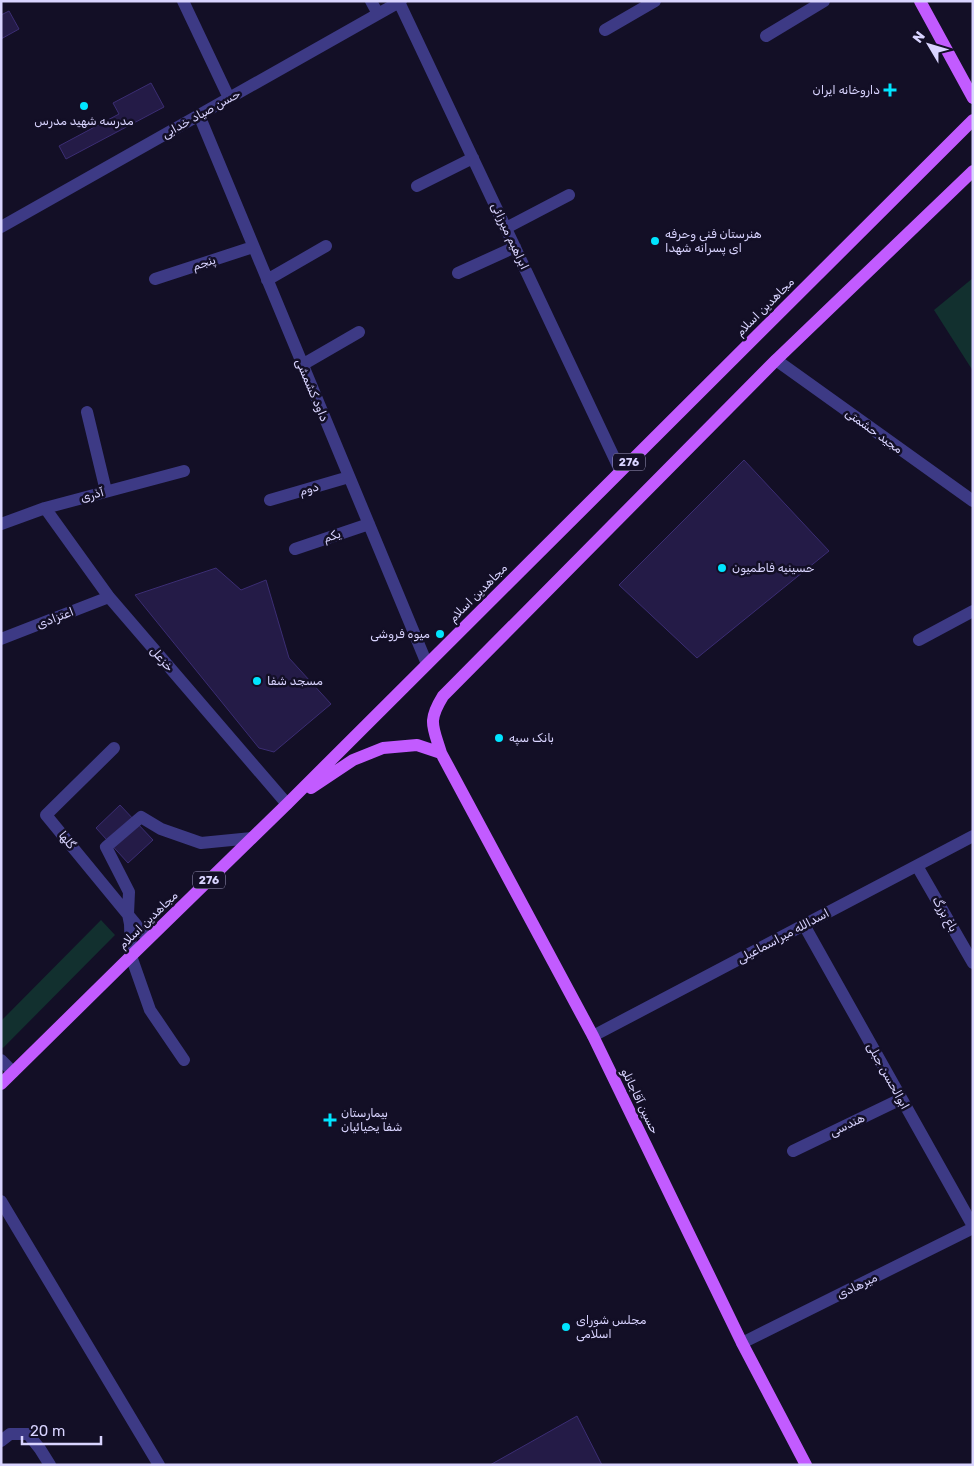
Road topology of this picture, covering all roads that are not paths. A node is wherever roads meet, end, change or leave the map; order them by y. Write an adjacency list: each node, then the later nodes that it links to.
1 (183, 1): 11 (street)
2 (371, 1): 8 (street)
3 (655, 1): 7 (street)
4 (824, 1): 10 (street)
5 (920, 1): 12 (main road)
6 (400, 2): 8 (street, حسن صیاد خدایی); 15 (street, ابراهیم میرزائی)
7 (637, 6): 9 (street)
8 (378, 14): 11 (street, حسن صیاد خدایی)
9 (605, 30)
10 (766, 36)
11 (229, 98): 13 (street, حسن صیاد خدایی)
12 (973, 98)
13 (199, 115): 19 (street, حسن صیاد خدایی); 22 (street, داود کشمشی)
14 (973, 120): 31 (main road, مجاهدین اسلام / 276)
15 (473, 158): 17 (street); 20 (street, ابراهیم میرزائی)
16 (973, 171): 28 (main road, 276)
17 (417, 186)
18 (569, 195): 20 (street)
19 (1, 227)
20 (506, 228): 23 (street, ابراهیم میرزائی)
21 (326, 246): 26 (street)
22 (253, 247): 25 (street, پنجم); 26 (street, داود کشمشی)
23 (515, 247): 24 (street); 31 (street, ابراهیم میرزائی)
24 (458, 273)
25 (155, 279)
26 (267, 280): 29 (street, داود کشمشی)
27 (359, 332): 29 (street)
28 (776, 360): 36 (street, مجید حشمتی); 47 (main road, حسین آقاجانلو / 276)
29 (302, 365): 33 (street, داود کشمشی)
30 (87, 412): 34 (street)
31 (620, 470): 45 (main road, مجاهدین اسلام / 276)
32 (184, 471): 34 (street, آذری)
33 (349, 478): 35 (street, دوم); 39 (street, داود کشمشی)
34 (106, 491): 37 (street, آذری)
35 (270, 500)
36 (973, 501)
37 (45, 508): 38 (street, آذری); 41 (street, خزعل)
38 (1, 524)
39 (368, 524): 40 (street, یکم); 45 (street, داود کشمشی)
40 (295, 548)
41 (109, 597): 43 (street, اعتزادی); 48 (street, خزعل)
42 (973, 611): 44 (street)
43 (1, 639)
44 (919, 640)
45 (427, 664): 48 (main road, مجاهدین اسلام / 276)
46 (114, 748): 52 (street, گلها)
47 (441, 753): 48 (main road); 57 (main road, حسین آقاجانلو)
48 (287, 804): 50 (main road, مجاهدین اسلام / 276)
49 (973, 836): 51 (street, اسدالله میراسماعیلی)
50 (252, 838): 52 (street); 54 (main road, مجاهدین اسلام / 276)
51 (917, 866): 53 (street, اسدالله میراسماعیلی); 56 (street, باغ بزرگ)
52 (128, 914): 54 (street, گلها); 55 (street)
53 (804, 925): 57 (street, اسدالله میراسماعیلی); 62 (street, ابوالحسن جبلی)
54 (148, 939): 55 (main road, مجاهدین اسلام / 276)
55 (131, 956): 59 (street); 60 (main road, مجاهدین اسلام / 276)
56 (973, 963)
57 (594, 1036): 66 (main road, حسین آقاجانلو)
58 (1, 1060): 60 (street)
59 (184, 1060)
60 (13, 1072): 61 (main road, مجاهدین اسلام / 276)
61 (1, 1084)
62 (902, 1099): 63 (street, هندسی); 65 (street, ابوالحسن جبلی)
63 (792, 1151)
64 (1, 1200): 69 (street)
65 (973, 1227): 66 (street, میرهادی)
66 (742, 1343): 70 (main road, حسین آقاجانلو)
67 (1, 1441): 68 (street)
68 (50, 1465)
69 (159, 1465)
70 (806, 1465)

